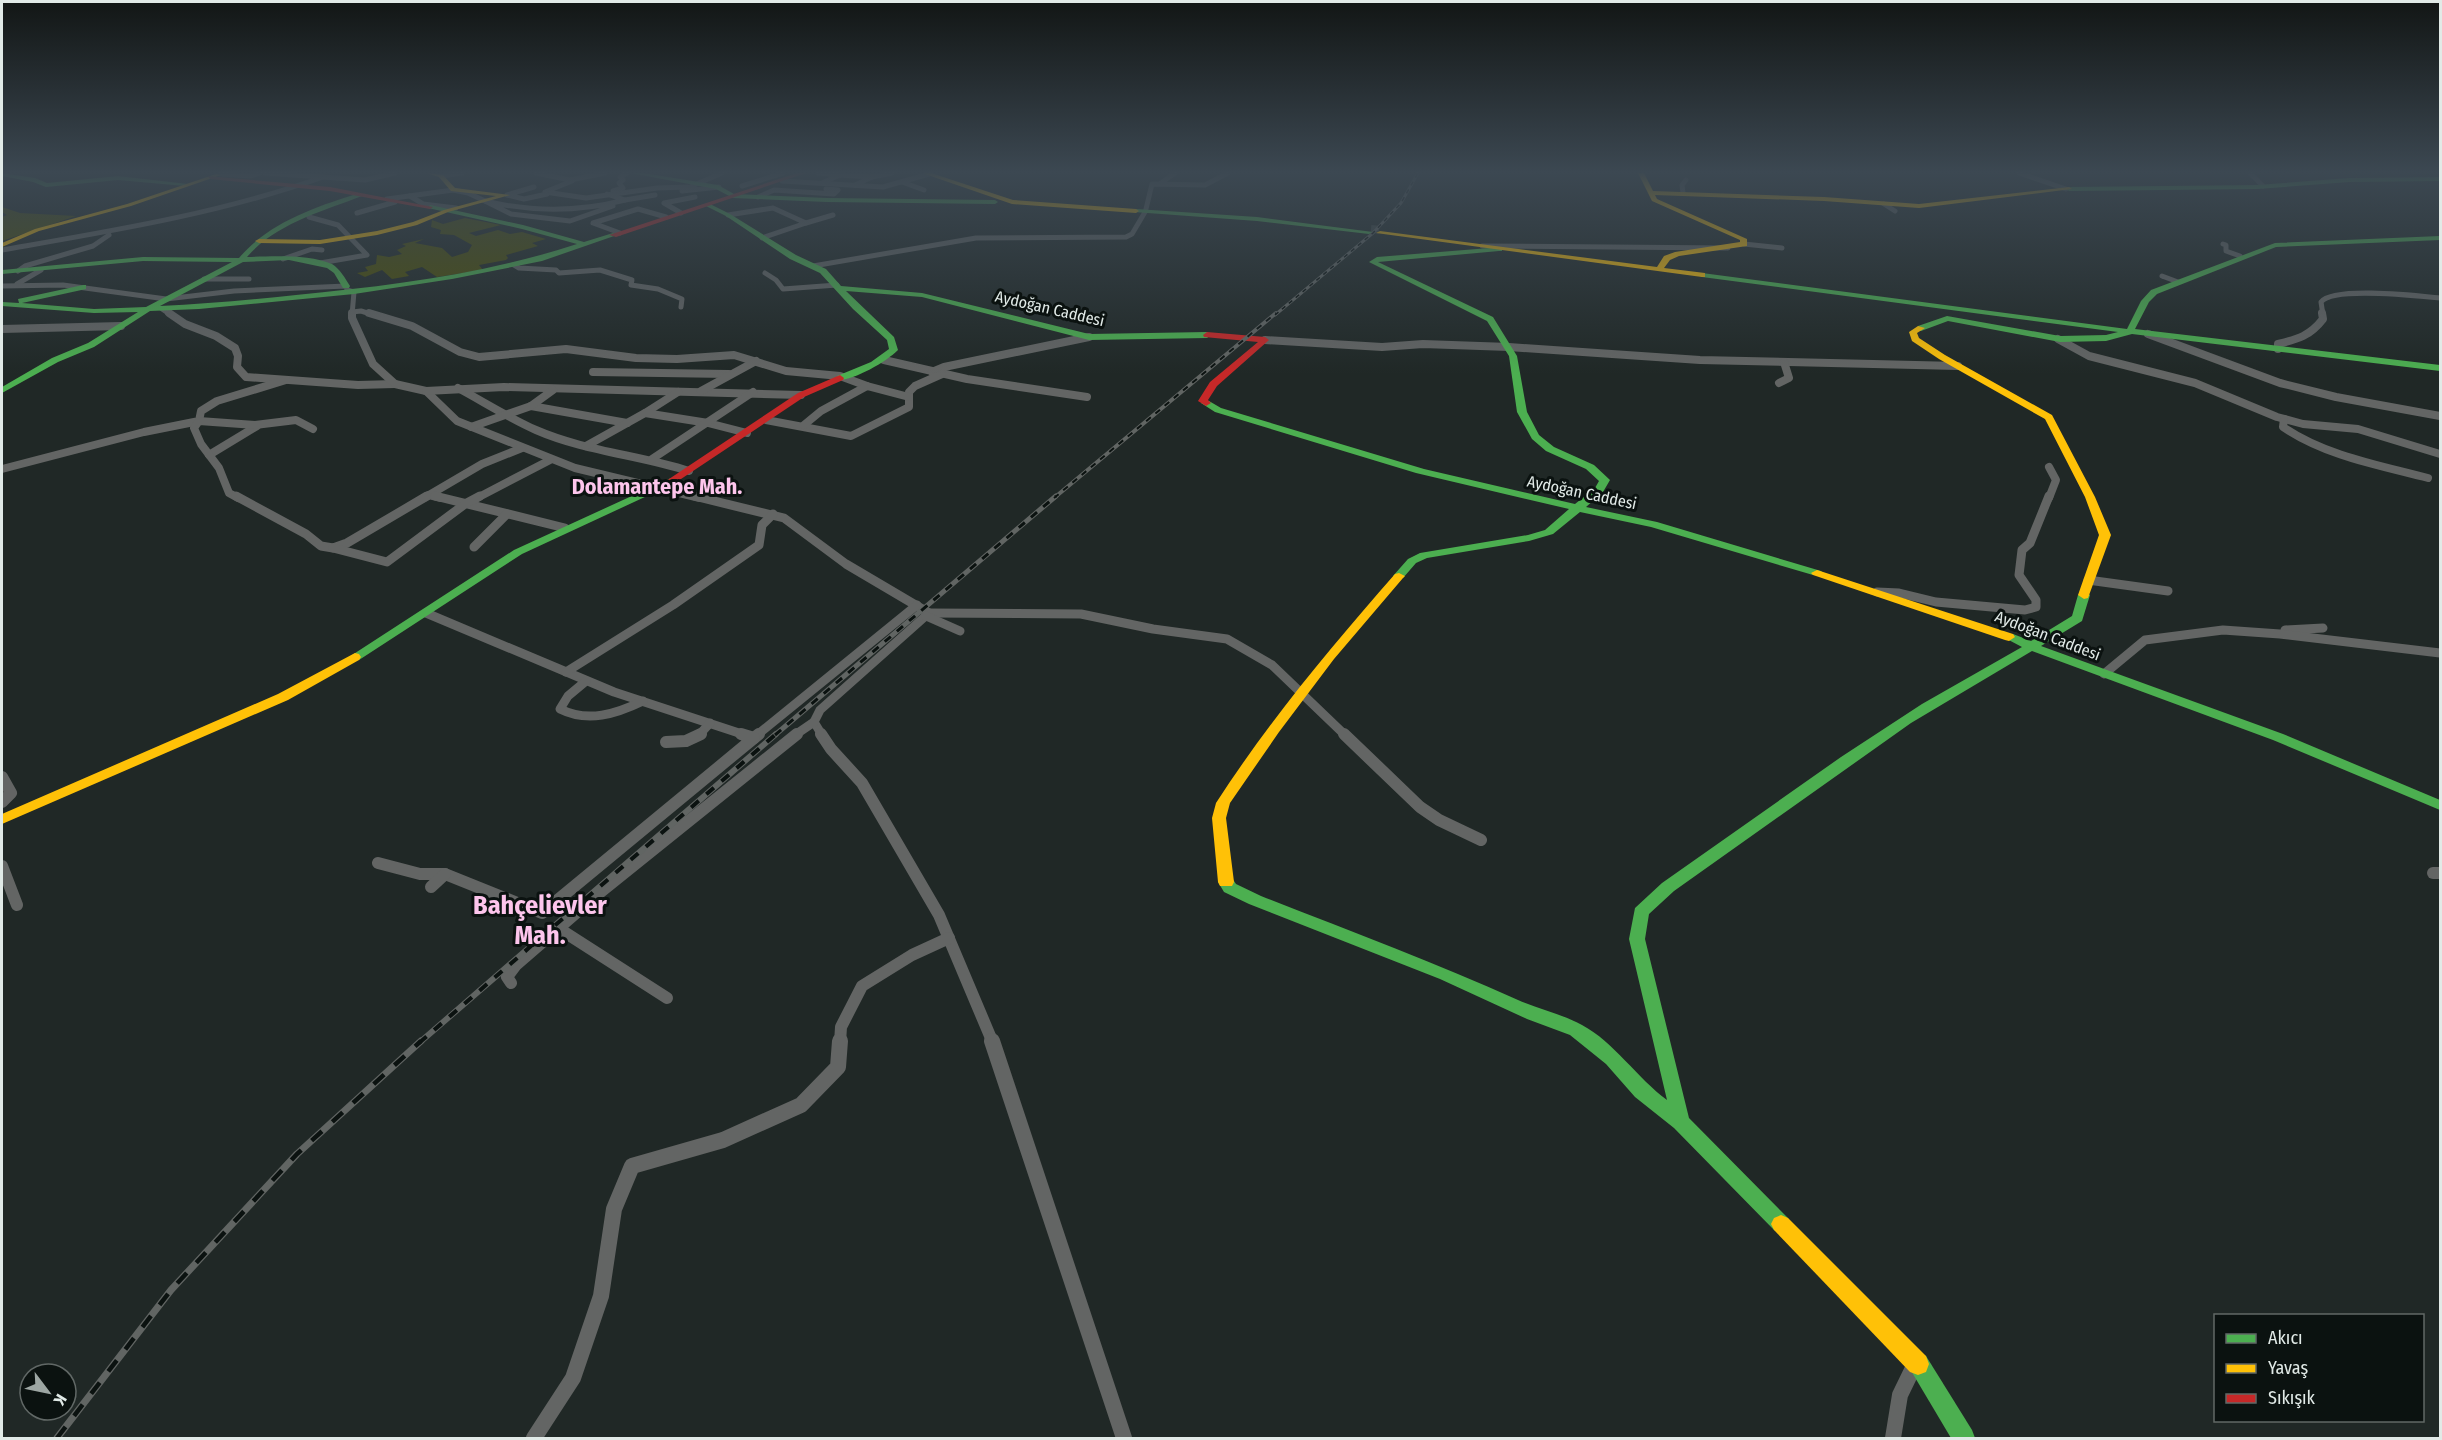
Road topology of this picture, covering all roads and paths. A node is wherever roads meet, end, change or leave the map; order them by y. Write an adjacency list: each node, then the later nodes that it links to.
1 (64, 240): 22 (street)
2 (102, 240): 33 (street)
3 (331, 240): 12 (street)
4 (353, 240): 23 (street)
5 (568, 240): 15 (street)
6 (599, 240): 15 (street)
7 (765, 240): 30 (street)
8 (963, 240): 30 (street)
9 (1441, 240): 16 (street)
10 (1743, 240): 13 (street)
11 (2374, 240): 24 (street)
12 (258, 241): 26 (street)
13 (1744, 244): 18 (street); 21 (street)
14 (2223, 244): 24 (street)
15 (585, 245): 29 (street)
16 (1482, 246): 18 (street); 20 (street)
17 (298, 248): 19 (street)
18 (1728, 248): 32 (street)
19 (312, 249): 25 (street); 27 (street)
20 (1499, 249): 32 (street); 58 (street)
21 (1782, 249)
22 (2, 250)
23 (366, 255): 25 (street); 28 (street)
24 (2240, 256): 39 (street)
25 (321, 257): 27 (street); 44 (street)
26 (242, 259): 27 (street); 31 (street); 37 (street)
27 (284, 259)
28 (370, 262)
29 (514, 265): 44 (street); 48 (street)
30 (813, 266): 43 (street)
31 (41, 270): 33 (street); 40 (street)
32 (1659, 270): 53 (street)
33 (18, 271): 34 (street)
34 (2, 272)
35 (765, 273): 43 (street)
36 (2162, 276): 39 (street)
37 (204, 279): 38 (street); 46 (street)
38 (249, 279)
39 (2178, 282): 53 (street)
40 (14, 285): 41 (street); 42 (street)
41 (2, 286)
42 (83, 287): 46 (street); 47 (street)
43 (838, 287): 55 (street, Aydoğan Caddesi); 60 (street)
44 (350, 289): 46 (street); 50 (street)
45 (2440, 298): 59 (street)
46 (164, 304): 49 (street); 70 (street)
47 (5, 305): 49 (street)
48 (681, 307)
49 (146, 310): 51 (street)
50 (352, 312): 61 (street); 72 (street)
51 (121, 326): 52 (street); 75 (street)
52 (2, 329)
53 (2130, 332): 54 (street); 57 (street)
54 (2148, 334): 59 (street); 87 (street)
55 (1089, 337): 56 (street, Aydoğan Caddesi); 66 (street)
56 (1260, 339): 58 (street); 111 (street, Aydoğan Caddesi)
57 (2058, 339): 63 (street); 88 (street)
58 (1509, 347): 62 (street); 111 (street)
59 (2278, 349): 64 (street)
60 (884, 360): 66 (street); 69 (street)
61 (756, 361): 67 (street); 69 (street)
62 (1784, 362): 63 (street); 71 (street)
63 (1958, 366): 117 (street)
64 (2440, 368)
65 (593, 372): 67 (street)
66 (932, 372): 68 (street)
67 (729, 374): 79 (street)
68 (942, 374): 82 (street); 83 (street)
69 (840, 376): 73 (street); 81 (street)
70 (286, 380): 72 (street); 90 (street)
71 (1779, 383)
72 (394, 384): 77 (street)
73 (867, 386): 82 (street); 94 (street)
74 (458, 388): 76 (street); 77 (street); 86 (street)
75 (2, 390)
76 (553, 390): 78 (street); 84 (street)
77 (426, 391): 95 (street)
78 (680, 392): 79 (street); 85 (street)
79 (700, 392): 80 (street)
80 (753, 392): 81 (street); 92 (street)
81 (801, 394): 89 (street)
82 (909, 397): 94 (street)
83 (1087, 397)
84 (531, 406): 86 (street); 91 (street)
85 (645, 413): 91 (street); 92 (street)
86 (507, 414): 95 (street); 98 (street)
87 (2440, 416)
88 (2284, 419): 100 (street); 107 (street)
89 (766, 420): 94 (street); 97 (street)
90 (199, 421): 93 (street); 101 (street); 105 (street)
91 (627, 423): 98 (street)
92 (708, 423): 97 (street); 102 (street)
93 (262, 424): 96 (street); 101 (street)
94 (804, 425)
95 (471, 427): 99 (street)
96 (313, 429)
97 (747, 433): 106 (street)
98 (586, 446): 102 (street)
99 (522, 448): 103 (street); 109 (street)
100 (2440, 454)
101 (209, 456): 116 (street)
102 (652, 459): 106 (street)
103 (550, 460): 108 (street); 110 (street)
104 (2049, 467): 119 (street)
105 (2, 469)
106 (689, 471): 108 (street)
107 (2428, 478)
108 (659, 488): 113 (street); 114 (street)
109 (429, 495): 110 (street); 116 (street)
110 (465, 504): 112 (street); 116 (street)
111 (1575, 507): 119 (street, Aydoğan Caddesi); 131 (street)
112 (507, 514): 114 (street); 115 (street)
113 (773, 514): 120 (street); 128 (street)
114 (565, 528): 121 (street)
115 (474, 547)
116 (333, 548)
117 (2088, 580): 118 (street); 126 (street)
118 (2168, 591)
119 (1871, 592): 126 (street, Aydoğan Caddesi)
120 (917, 605): 122 (street); 135 (street)
121 (426, 613): 128 (street); 140 (street)
122 (928, 614): 124 (street); 131 (street); 133 (street)
123 (2324, 628): 125 (street)
124 (960, 631)
125 (2280, 634): 127 (street); 129 (street)
126 (2033, 647): 129 (street, Aydoğan Caddesi); 151 (street)
127 (2440, 653)
128 (566, 672): 130 (street)
129 (2104, 674): 139 (street, Aydoğan Caddesi)
130 (586, 681): 132 (street); 132 (street)
131 (1302, 694): 141 (street); 151 (street)
132 (643, 701): 134 (street)
133 (814, 722): 147 (street); 148 (street)
134 (710, 723): 135 (street); 136 (street)
135 (754, 738): 144 (street)
136 (666, 742)
137 (2, 777): 138 (street)
138 (2, 802)
139 (2440, 805)
140 (2, 819)
141 (1481, 840)
142 (378, 863): 144 (street)
143 (2, 866): 146 (street)
144 (445, 874): 145 (street)
145 (431, 887)
146 (17, 905)
147 (558, 928): 149 (street); 150 (street)
148 (949, 938): 153 (street); 154 (street)
149 (512, 983)
150 (667, 998)
151 (1681, 1122): 152 (street)
152 (1916, 1362): 155 (street); 156 (street)
153 (534, 1438)
154 (1124, 1438)
155 (1893, 1438)
156 (1964, 1438)

